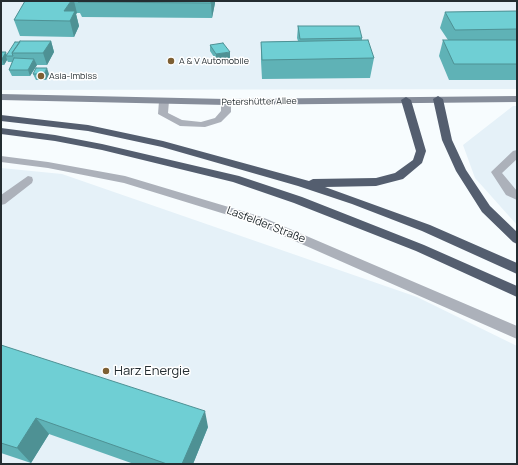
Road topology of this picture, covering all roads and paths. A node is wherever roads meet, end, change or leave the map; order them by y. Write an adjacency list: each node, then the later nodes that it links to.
1 (1, 96): 5 (main road, Petershütter Allee)
2 (517, 99): 4 (main road, Petershütter Allee)
3 (406, 100): 4 (main road, Petershütter Allee); 6 (main road, Petershütter Allee); 12 (highway)
4 (438, 100): 15 (highway)
5 (164, 101): 6 (main road, Petershütter Allee); 6 (street)
6 (226, 102)
7 (1, 118): 12 (highway)
8 (1, 131): 17 (highway)
9 (517, 153): 13 (street)
10 (1, 159): 18 (street, Lasfelder Straße)
11 (28, 180): 14 (street)
12 (302, 183): 16 (highway)
13 (517, 196)
14 (1, 201)
15 (517, 239)
16 (517, 269)
17 (517, 292)
18 (517, 333)

